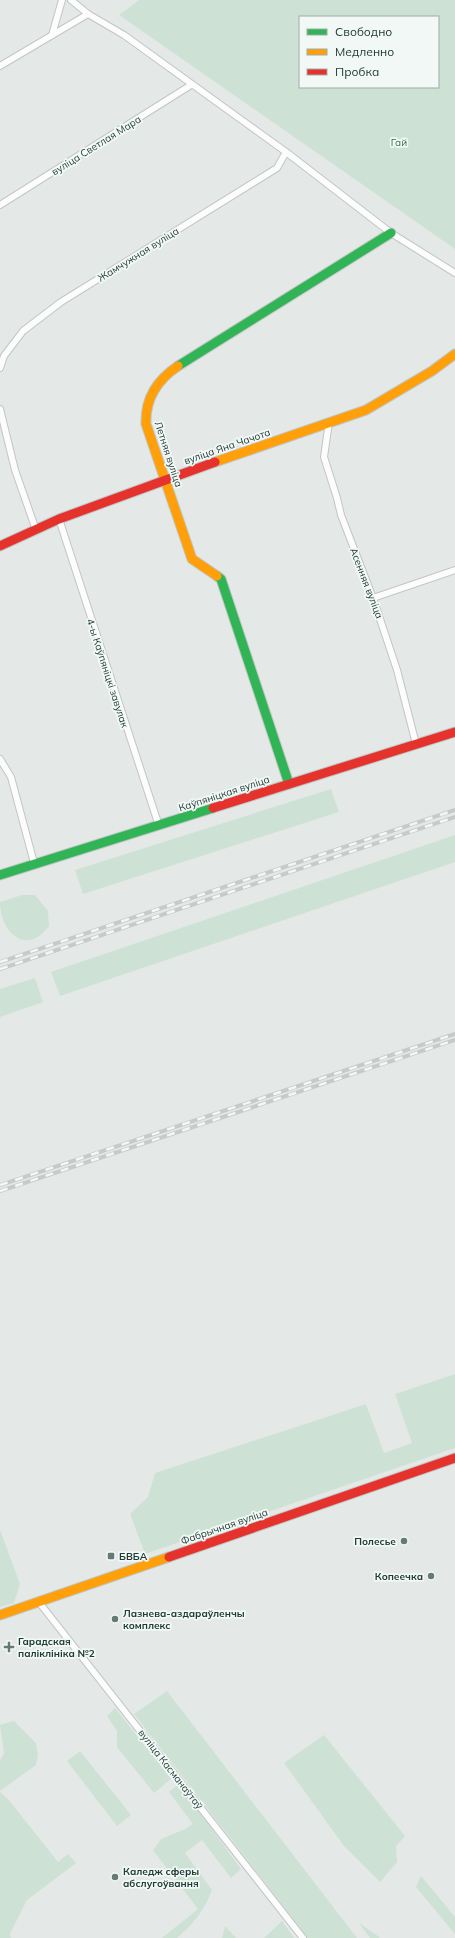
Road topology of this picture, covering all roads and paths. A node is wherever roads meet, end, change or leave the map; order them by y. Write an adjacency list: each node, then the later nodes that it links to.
1 (62, 0): 4 (street)
2 (71, 0): 3 (street)
3 (88, 14): 4 (street); 6 (street)
4 (52, 35): 5 (street)
5 (0, 66)
6 (191, 85): 7 (street); 8 (street, вуліца Светлая Мара)
7 (286, 152): 9 (street); 12 (street, Жамчужная вуліца)
8 (0, 205)
9 (391, 233): 10 (street); 15 (street, Летняя вуліца)
10 (455, 273)
11 (455, 354): 14 (street, вуліца Яна Чачота)
12 (0, 368)
13 (0, 409): 17 (street)
14 (329, 422): 15 (street, вуліца Яна Чачота); 20 (street, Асенняя вуліца)
15 (165, 479): 16 (street, вуліца Яна Чачота); 24 (street, Летняя вуліца)
16 (59, 519): 17 (street, вуліца Яна Чачота); 25 (street, 4-ы Каўпяніцкі завулак)
17 (36, 530): 18 (street, вуліца Яна Чачота)
18 (0, 546)
19 (455, 570): 20 (street)
20 (373, 598): 22 (street, Асенняя вуліца)
21 (455, 732): 22 (street, Каўпяніцкая вуліца)
22 (416, 744): 24 (street, Каўпяніцкая вуліца)
23 (0, 759): 26 (street)
24 (289, 784): 25 (street, Каўпяніцкая вуліца)
25 (159, 826): 26 (street, Каўпяніцкая вуліца)
26 (34, 864): 27 (street, Каўпяніцкая вуліца)
27 (0, 876)
28 (455, 1458): 29 (street, Фабрычная вуліца)
29 (38, 1601): 30 (street, Фабрычная вуліца); 31 (street, вуліца Касманаўтаў)
30 (0, 1615)
31 (303, 1938)

